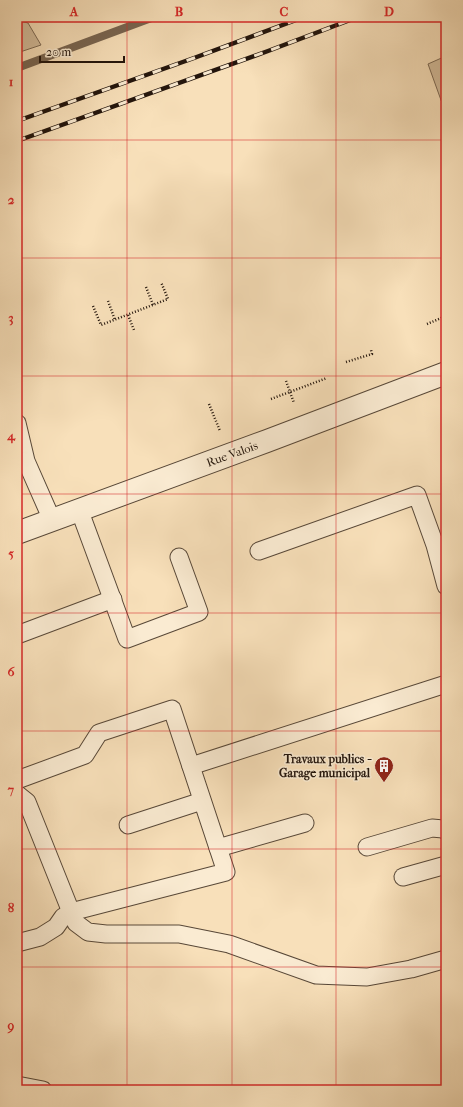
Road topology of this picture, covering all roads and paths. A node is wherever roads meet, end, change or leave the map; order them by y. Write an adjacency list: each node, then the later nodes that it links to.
1 (161, 282): 4 (path)
2 (146, 287): 4 (path)
3 (108, 301): 8 (path)
4 (153, 305): 6 (path)
5 (93, 306): 8 (path)
6 (128, 315): 8 (path); 10 (path)
7 (446, 316): 9 (path)
8 (115, 320)
9 (427, 324)
10 (134, 330)
11 (371, 350): 12 (path)
12 (346, 362)
13 (446, 373): 21 (street, Rue Valois)
14 (327, 378): 16 (path)
15 (286, 381): 16 (path)
16 (290, 392): 17 (path)
17 (270, 399)
18 (209, 404): 20 (path)
19 (17, 423): 22 (lane)
20 (220, 432)
21 (79, 509): 22 (street, Rue Valois); 27 (lane)
22 (52, 520): 23 (street, Rue Valois)
23 (17, 532)
24 (260, 551): 26 (lane)
25 (179, 557): 27 (lane)
26 (446, 586)
27 (113, 599): 28 (lane)
28 (17, 635)
29 (446, 684): 30 (lane)
30 (191, 766): 31 (lane); 33 (lane)
31 (17, 780)
32 (17, 794): 41 (lane)
33 (202, 801): 35 (lane); 38 (lane)
34 (305, 823): 38 (lane)
35 (128, 825)
36 (446, 831): 37 (lane)
37 (368, 847)
38 (218, 848): 41 (lane)
39 (446, 865): 40 (lane)
40 (404, 876)
41 (71, 912): 42 (lane); 43 (lane)
42 (17, 943)
43 (446, 959)
44 (17, 1085): 45 (lane)
45 (43, 1090)

